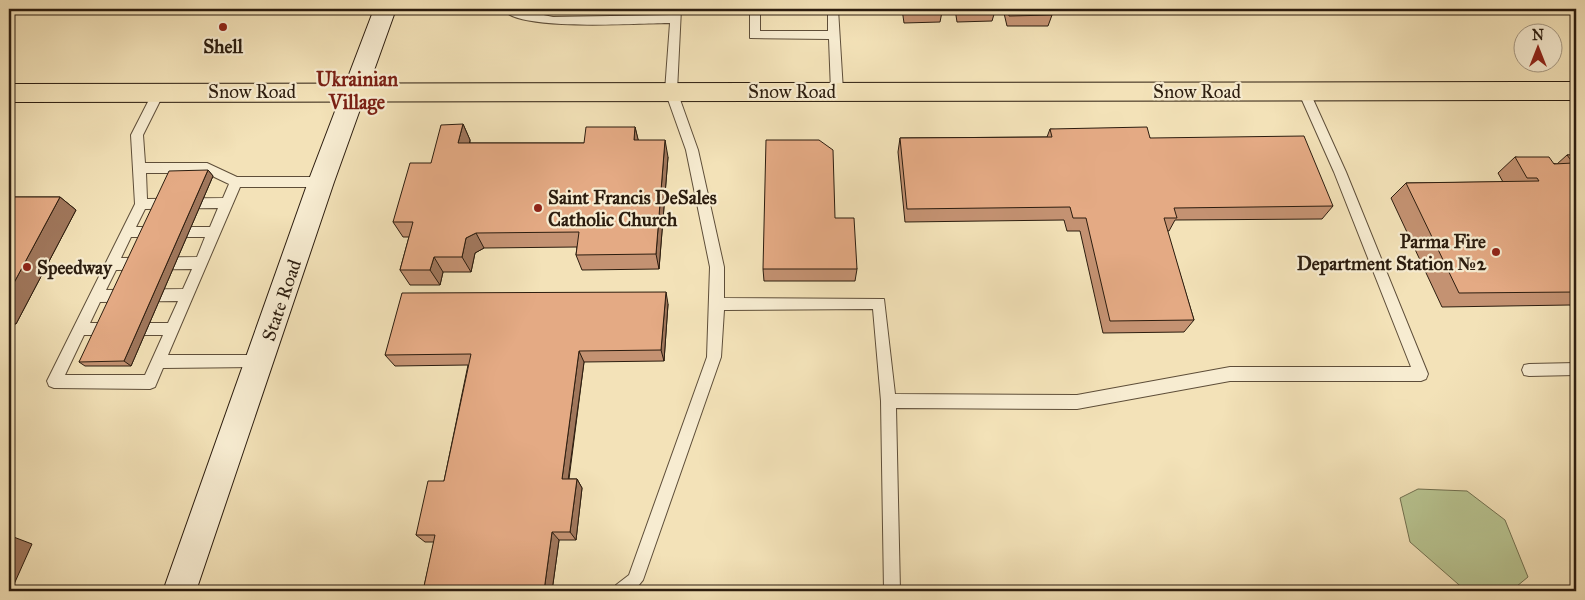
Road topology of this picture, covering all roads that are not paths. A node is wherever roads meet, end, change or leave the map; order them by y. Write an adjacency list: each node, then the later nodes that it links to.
1 (385, 9): 8 (main road, State Road)
2 (508, 9): 5 (lane)
3 (755, 9): 6 (lane)
4 (833, 9): 6 (lane)
5 (675, 14): 9 (lane)
6 (834, 35): 10 (lane)
7 (159, 91): 8 (main road, Snow Road); 13 (main road, Snow Road); 14 (lane)
8 (356, 91): 9 (main road, Snow Road); 16 (main road, State Road)
9 (671, 91): 10 (main road, Snow Road); 25 (lane)
10 (837, 91): 11 (main road, Snow Road)
11 (1304, 91): 12 (main road, Snow Road); 32 (lane)
12 (1576, 91)
13 (9, 93)
14 (139, 168): 15 (lane); 18 (lane)
15 (236, 182): 16 (lane); 17 (lane)
16 (321, 182): 28 (main road, State Road)
17 (227, 203): 18 (lane); 20 (lane)
18 (141, 204): 19 (lane)
19 (127, 232): 20 (lane); 22 (lane)
20 (214, 232): 21 (lane)
21 (201, 263): 22 (lane); 23 (lane)
22 (112, 264): 24 (lane)
23 (187, 295): 24 (lane); 26 (lane)
24 (96, 296): 27 (lane)
25 (717, 304): 32 (lane); 34 (lane)
26 (173, 328): 27 (lane); 29 (lane)
27 (79, 329): 29 (lane)
28 (260, 361): 29 (lane); 33 (main road, State Road)
29 (158, 362)
30 (1529, 370): 31 (lane)
31 (1576, 370)
32 (888, 401): 35 (lane)
33 (179, 591)
34 (622, 591)
35 (892, 591)

